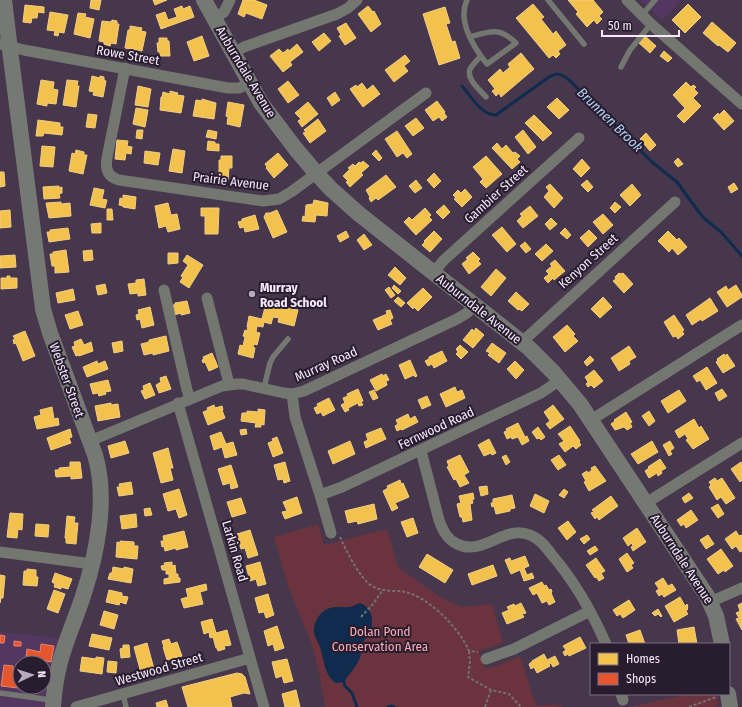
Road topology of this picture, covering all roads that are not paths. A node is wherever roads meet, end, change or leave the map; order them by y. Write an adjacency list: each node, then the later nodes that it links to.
1 (4, 0): 14 (street, Webster Street)
2 (204, 0): 10 (street, Auburndale Avenue)
3 (230, 0): 10 (street)
4 (357, 0): 15 (street)
5 (467, 0): 12 (lane)
6 (548, 0): 13 (lane)
7 (627, 0): 9 (street)
8 (655, 0): 9 (lane)
9 (642, 15): 11 (street)
10 (214, 18): 15 (street, Auburndale Avenue)
11 (651, 24): 18 (lane); 22 (street)
12 (470, 37): 16 (lane); 16 (lane)
13 (584, 44)
14 (5, 46): 17 (street, Rowe Street); 40 (street, Webster Street)
15 (234, 53): 19 (street, Auburndale Avenue)
16 (481, 56): 21 (lane)
17 (125, 68): 19 (street, Rowe Street); 24 (street, Prairie Avenue)
18 (621, 68)
19 (250, 83): 24 (street, Auburndale Avenue)
20 (426, 93): 24 (street, Prairie Avenue)
21 (486, 97)
22 (742, 104)
23 (579, 138): 26 (street, Gambier Street)
24 (316, 173): 26 (street, Auburndale Avenue)
25 (675, 202): 32 (street, Kenyon Street)
26 (432, 273): 29 (street, Auburndale Avenue)
27 (164, 290): 37 (street)
28 (207, 298): 34 (street)
29 (474, 305): 32 (street, Auburndale Avenue); 36 (street, Murray Road)
30 (742, 325): 39 (street)
31 (288, 339): 35 (lane)
32 (522, 342): 33 (street, Auburndale Avenue)
33 (560, 380): 39 (street, Auburndale Avenue); 42 (street, Fernwood Road)
34 (229, 384): 35 (street, Murray Road); 37 (street, Murray Road)
35 (264, 388): 36 (street, Murray Road)
36 (292, 394): 43 (street)
37 (190, 398): 38 (street, Murray Road)
38 (178, 403): 40 (street, Murray Road); 54 (street, Larkin Road)
39 (591, 420): 44 (street, Auburndale Avenue)
40 (90, 441): 47 (street, Webster Street)
41 (742, 443): 44 (street)
42 (421, 451): 43 (street, Fernwood Road); 50 (street)
43 (320, 495): 45 (street)
44 (646, 503): 49 (street, Auburndale Avenue)
45 (335, 532)
46 (0, 552): 47 (street)
47 (92, 564): 57 (street, Webster Street)
48 (742, 588): 49 (street)
49 (710, 602): 52 (street, Auburndale Avenue)
50 (590, 611): 51 (street); 53 (street)
51 (606, 643)
52 (722, 643)
53 (482, 656)
54 (250, 658): 56 (street, Westwood Street); 60 (street, Larkin Road)
55 (0, 694): 57 (lane)
56 (123, 694): 58 (street, Westwood Street); 59 (lane)
57 (53, 704)
58 (76, 707)
59 (126, 707)
60 (264, 707)

